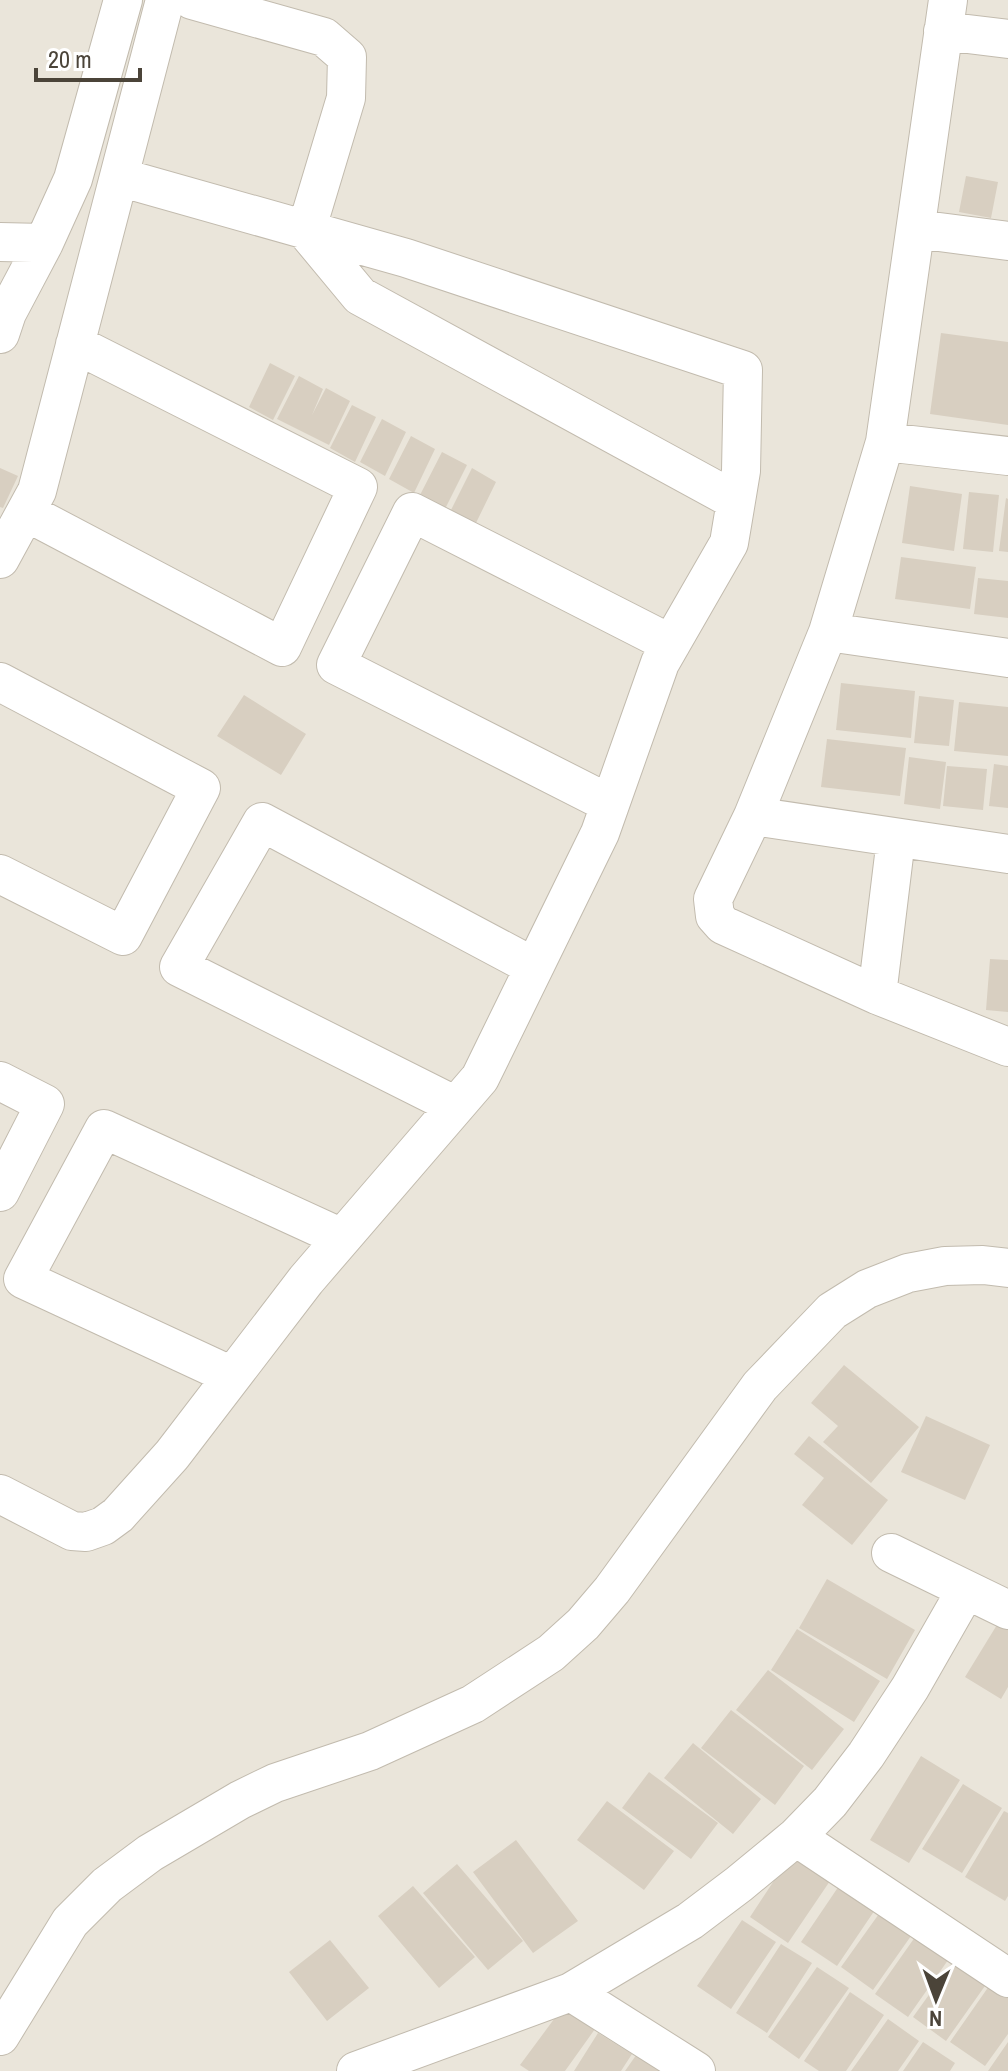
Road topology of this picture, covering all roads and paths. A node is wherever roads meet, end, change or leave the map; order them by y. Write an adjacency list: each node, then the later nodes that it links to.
1 (123, 0): 11 (street)
2 (165, 0): 6 (street)
3 (192, 0): 8 (street)
4 (945, 16): 5 (street); 7 (street)
5 (1008, 39)
6 (119, 177): 8 (street); 13 (street)
7 (916, 229): 9 (street); 14 (street)
8 (306, 231): 16 (street); 16 (street)
9 (1008, 241)
10 (0, 242): 11 (street)
11 (44, 243): 12 (street)
12 (0, 334)
13 (75, 344): 17 (street); 17 (street)
14 (885, 442): 15 (street); 19 (street)
15 (1008, 456)
16 (736, 501): 20 (street)
17 (26, 512): 18 (street)
18 (0, 559)
19 (828, 632): 21 (street); 24 (street)
20 (671, 644): 23 (street); 23 (street)
21 (1008, 658)
22 (0, 682): 27 (street)
23 (610, 804): 28 (street)
24 (753, 816): 25 (street); 29 (street)
25 (896, 839): 26 (street); 29 (street)
26 (1008, 854)
27 (0, 874)
28 (534, 967): 32 (street); 32 (street)
29 (877, 995): 30 (street)
30 (1008, 1047)
31 (0, 1081): 33 (street)
32 (456, 1106): 34 (street)
33 (0, 1192)
34 (342, 1238): 36 (street); 36 (street)
35 (1008, 1268): 44 (street)
36 (232, 1376): 37 (street)
37 (0, 1494)
38 (891, 1553): 39 (street)
39 (966, 1590): 40 (street); 41 (street)
40 (1008, 1610)
41 (796, 1837): 42 (street); 43 (street)
42 (1008, 1978)
43 (571, 1992): 45 (street); 46 (street)
44 (0, 2036)
45 (356, 2071)
46 (696, 2071)

